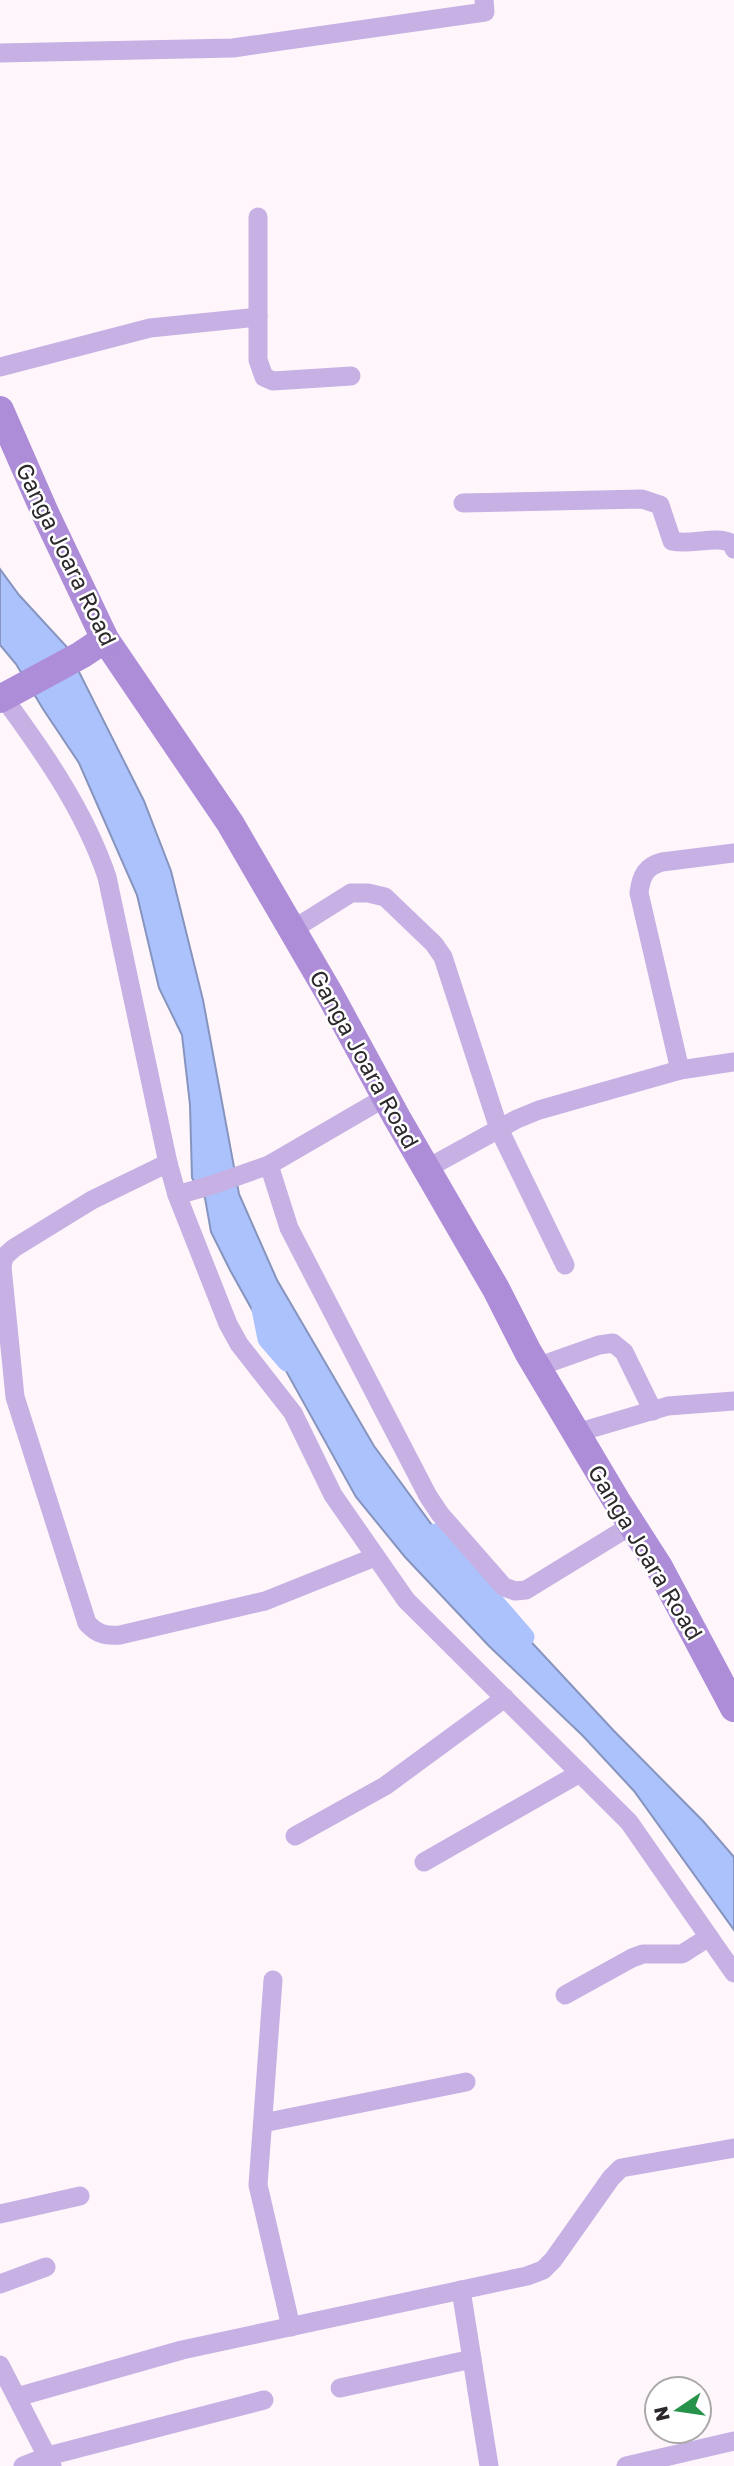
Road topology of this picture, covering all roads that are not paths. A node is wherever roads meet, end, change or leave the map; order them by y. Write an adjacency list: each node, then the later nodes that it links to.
1 (484, 0): 2 (street)
2 (0, 54)
3 (258, 217): 4 (street)
4 (258, 317): 5 (street); 6 (street)
5 (0, 367)
6 (351, 376)
7 (0, 410): 10 (main road, Ganga Joara Road)
8 (463, 503): 9 (street)
9 (734, 549)
10 (105, 639): 11 (main road); 13 (main road, Ganga Joara Road)
11 (6, 695): 18 (street)
12 (734, 853): 15 (street)
13 (292, 930): 16 (main road, Ganga Joara Road); 17 (street)
14 (734, 1062): 15 (street)
15 (680, 1070): 17 (street)
16 (386, 1097): 19 (street); 20 (main road, Ganga Joara Road)
17 (499, 1129): 20 (street); 23 (street)
18 (168, 1163): 21 (street); 22 (street)
19 (269, 1165): 21 (street); 28 (street)
20 (426, 1169): 24 (main road, Ganga Joara Road)
21 (177, 1195): 29 (street)
22 (2, 1257): 29 (street)
23 (565, 1265)
24 (537, 1367): 26 (street); 27 (main road, Ganga Joara Road)
25 (734, 1401): 26 (street)
26 (653, 1411): 27 (street)
27 (576, 1433): 28 (main road, Ganga Joara Road)
28 (632, 1525): 31 (main road, Ganga Joara Road)
29 (375, 1558): 30 (street)
30 (505, 1698): 32 (street); 33 (street)
31 (734, 1708)
32 (580, 1773): 34 (street); 35 (street)
33 (295, 1836)
34 (424, 1862)
35 (709, 1937): 36 (street); 38 (street)
36 (734, 1973)
37 (273, 1980): 40 (street)
38 (565, 1995)
39 (466, 2082): 40 (street)
40 (262, 2123): 47 (street)
41 (734, 2148): 46 (street)
42 (80, 2196): 43 (street)
43 (0, 2214)
44 (46, 2266): 45 (street)
45 (0, 2284)
46 (461, 2290): 47 (street); 48 (street)
47 (292, 2326): 51 (street)
48 (472, 2359): 50 (street); 56 (street)
49 (2, 2374): 51 (street)
50 (340, 2388)
51 (17, 2397): 54 (street)
52 (264, 2400): 54 (street)
53 (734, 2441): 57 (street)
54 (50, 2461): 55 (street)
55 (23, 2466)
56 (489, 2466)
57 (626, 2466)

